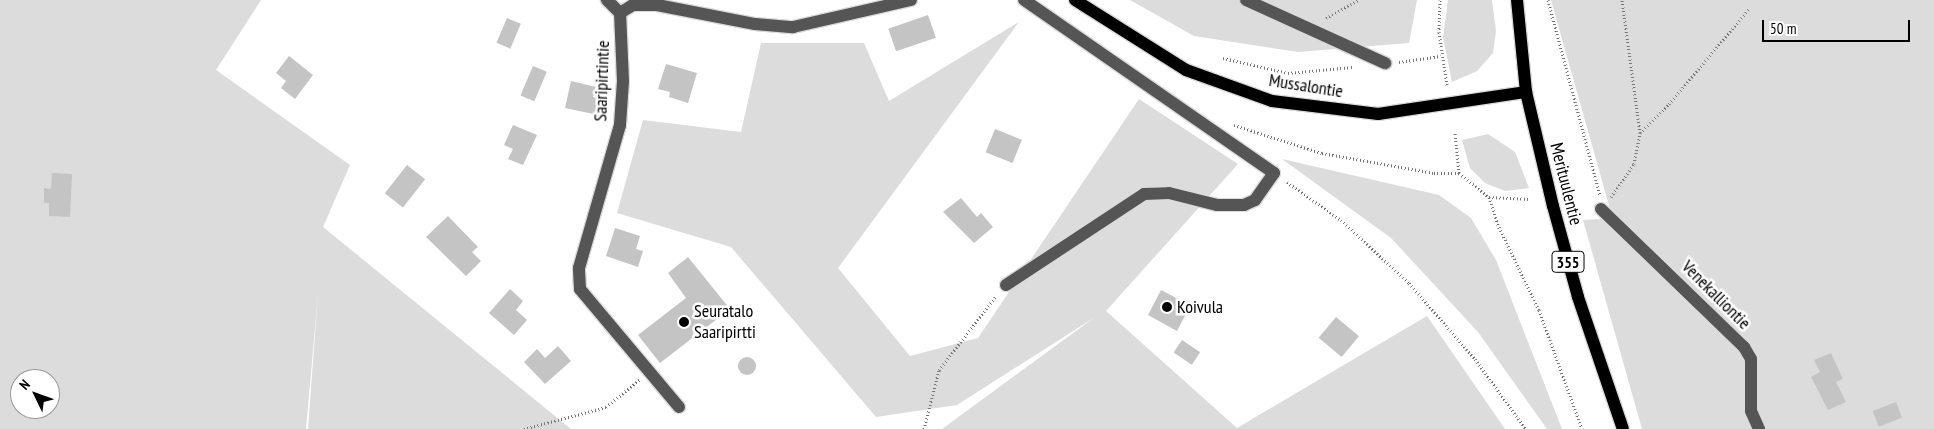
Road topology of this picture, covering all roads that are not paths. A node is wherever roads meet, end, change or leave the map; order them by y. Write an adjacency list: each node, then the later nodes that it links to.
1 (607, 0): 7 (street)
2 (911, 0): 7 (street)
3 (1024, 0): 11 (street)
4 (1075, 0): 9 (main road, Mussalontie)
5 (1246, 0): 8 (street)
6 (1517, 0): 9 (main road, Merituulentie / 355)
7 (620, 13): 12 (street, Saaripirtintie)
8 (1386, 64)
9 (1526, 92): 13 (main road, Merituulentie / 355)
10 (1601, 209): 14 (street, Venekalliontie)
11 (1006, 284)
12 (679, 407)
13 (1623, 429)
14 (1759, 429)

